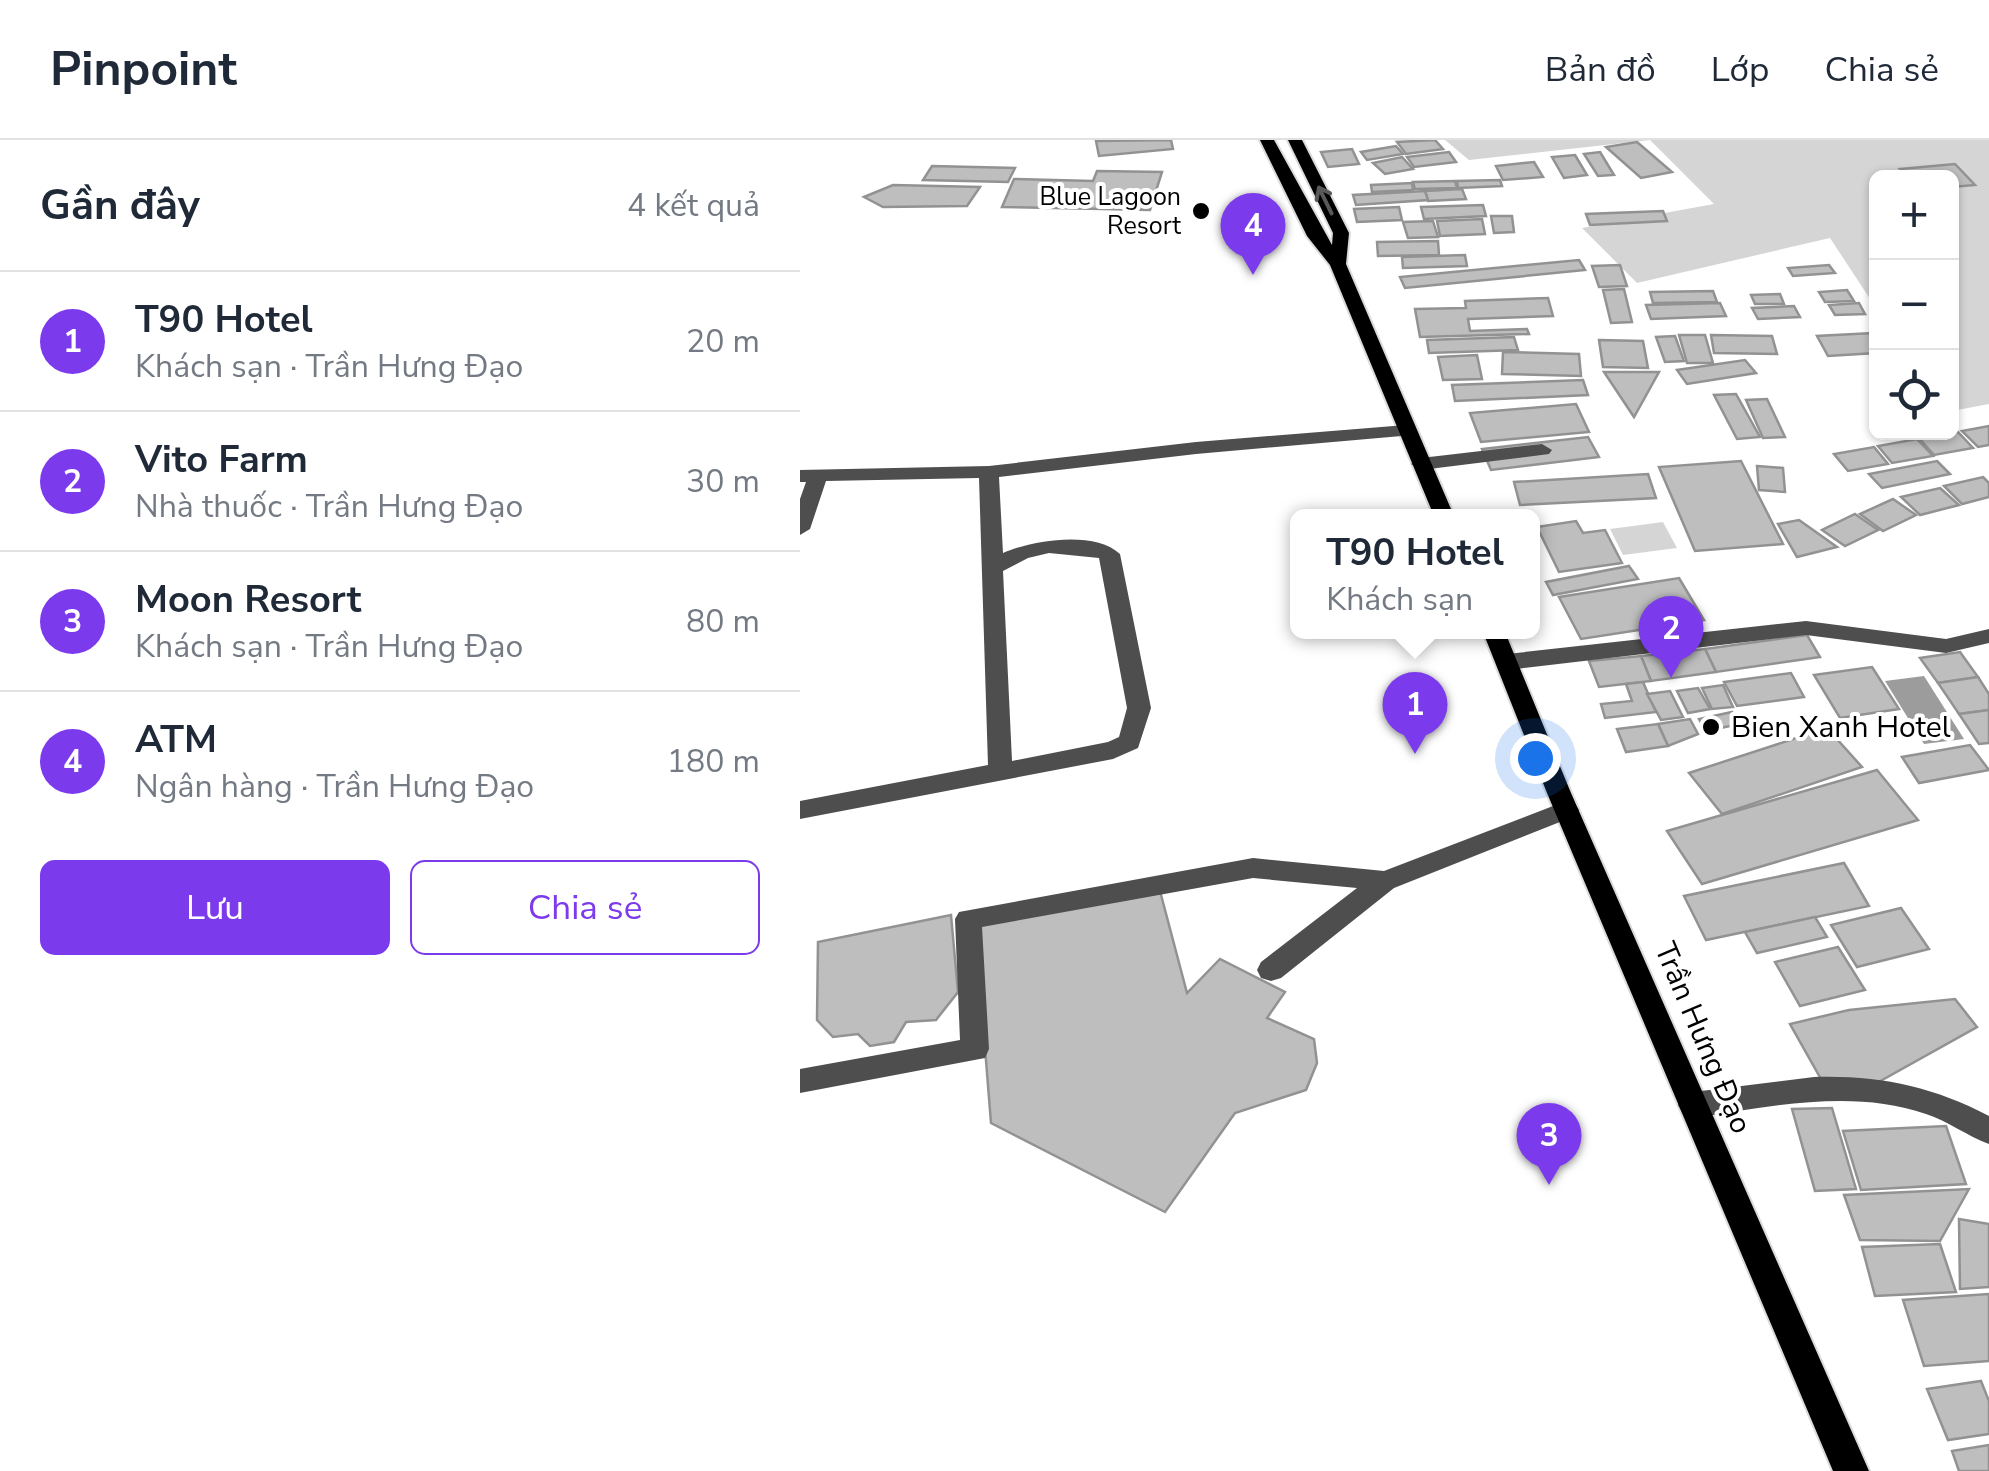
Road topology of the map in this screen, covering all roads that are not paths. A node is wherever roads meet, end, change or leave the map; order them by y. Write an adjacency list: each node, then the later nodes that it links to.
1 (1267, 140): 3 (main road)
2 (1295, 140): 3 (main road, one-way to 2)
3 (1338, 264): 4 (main road)
4 (1406, 431): 6 (main road); 7 (street)
5 (1542, 450): 6 (street)
6 (1421, 464): 9 (main road)
7 (989, 472): 8 (street); 11 (street)
8 (809, 476): 10 (street)
9 (1441, 509)
10 (800, 529)
11 (993, 568): 15 (street); 15 (street)
12 (1989, 636): 14 (street)
13 (1497, 639): 14 (main road, Trần Hưng Đạo)
14 (1507, 662): 17 (main road, Trần Hưng Đạo)
15 (1000, 770): 16 (street)
16 (800, 810)
17 (1566, 810): 18 (street); 21 (main road, Trần Hưng Đạo)
18 (1385, 881): 19 (street); 20 (street)
19 (1270, 970)
20 (800, 1081)
21 (1694, 1105): 22 (street); 23 (main road, Trần Hưng Đạo)
22 (1989, 1131)
23 (1852, 1471)

